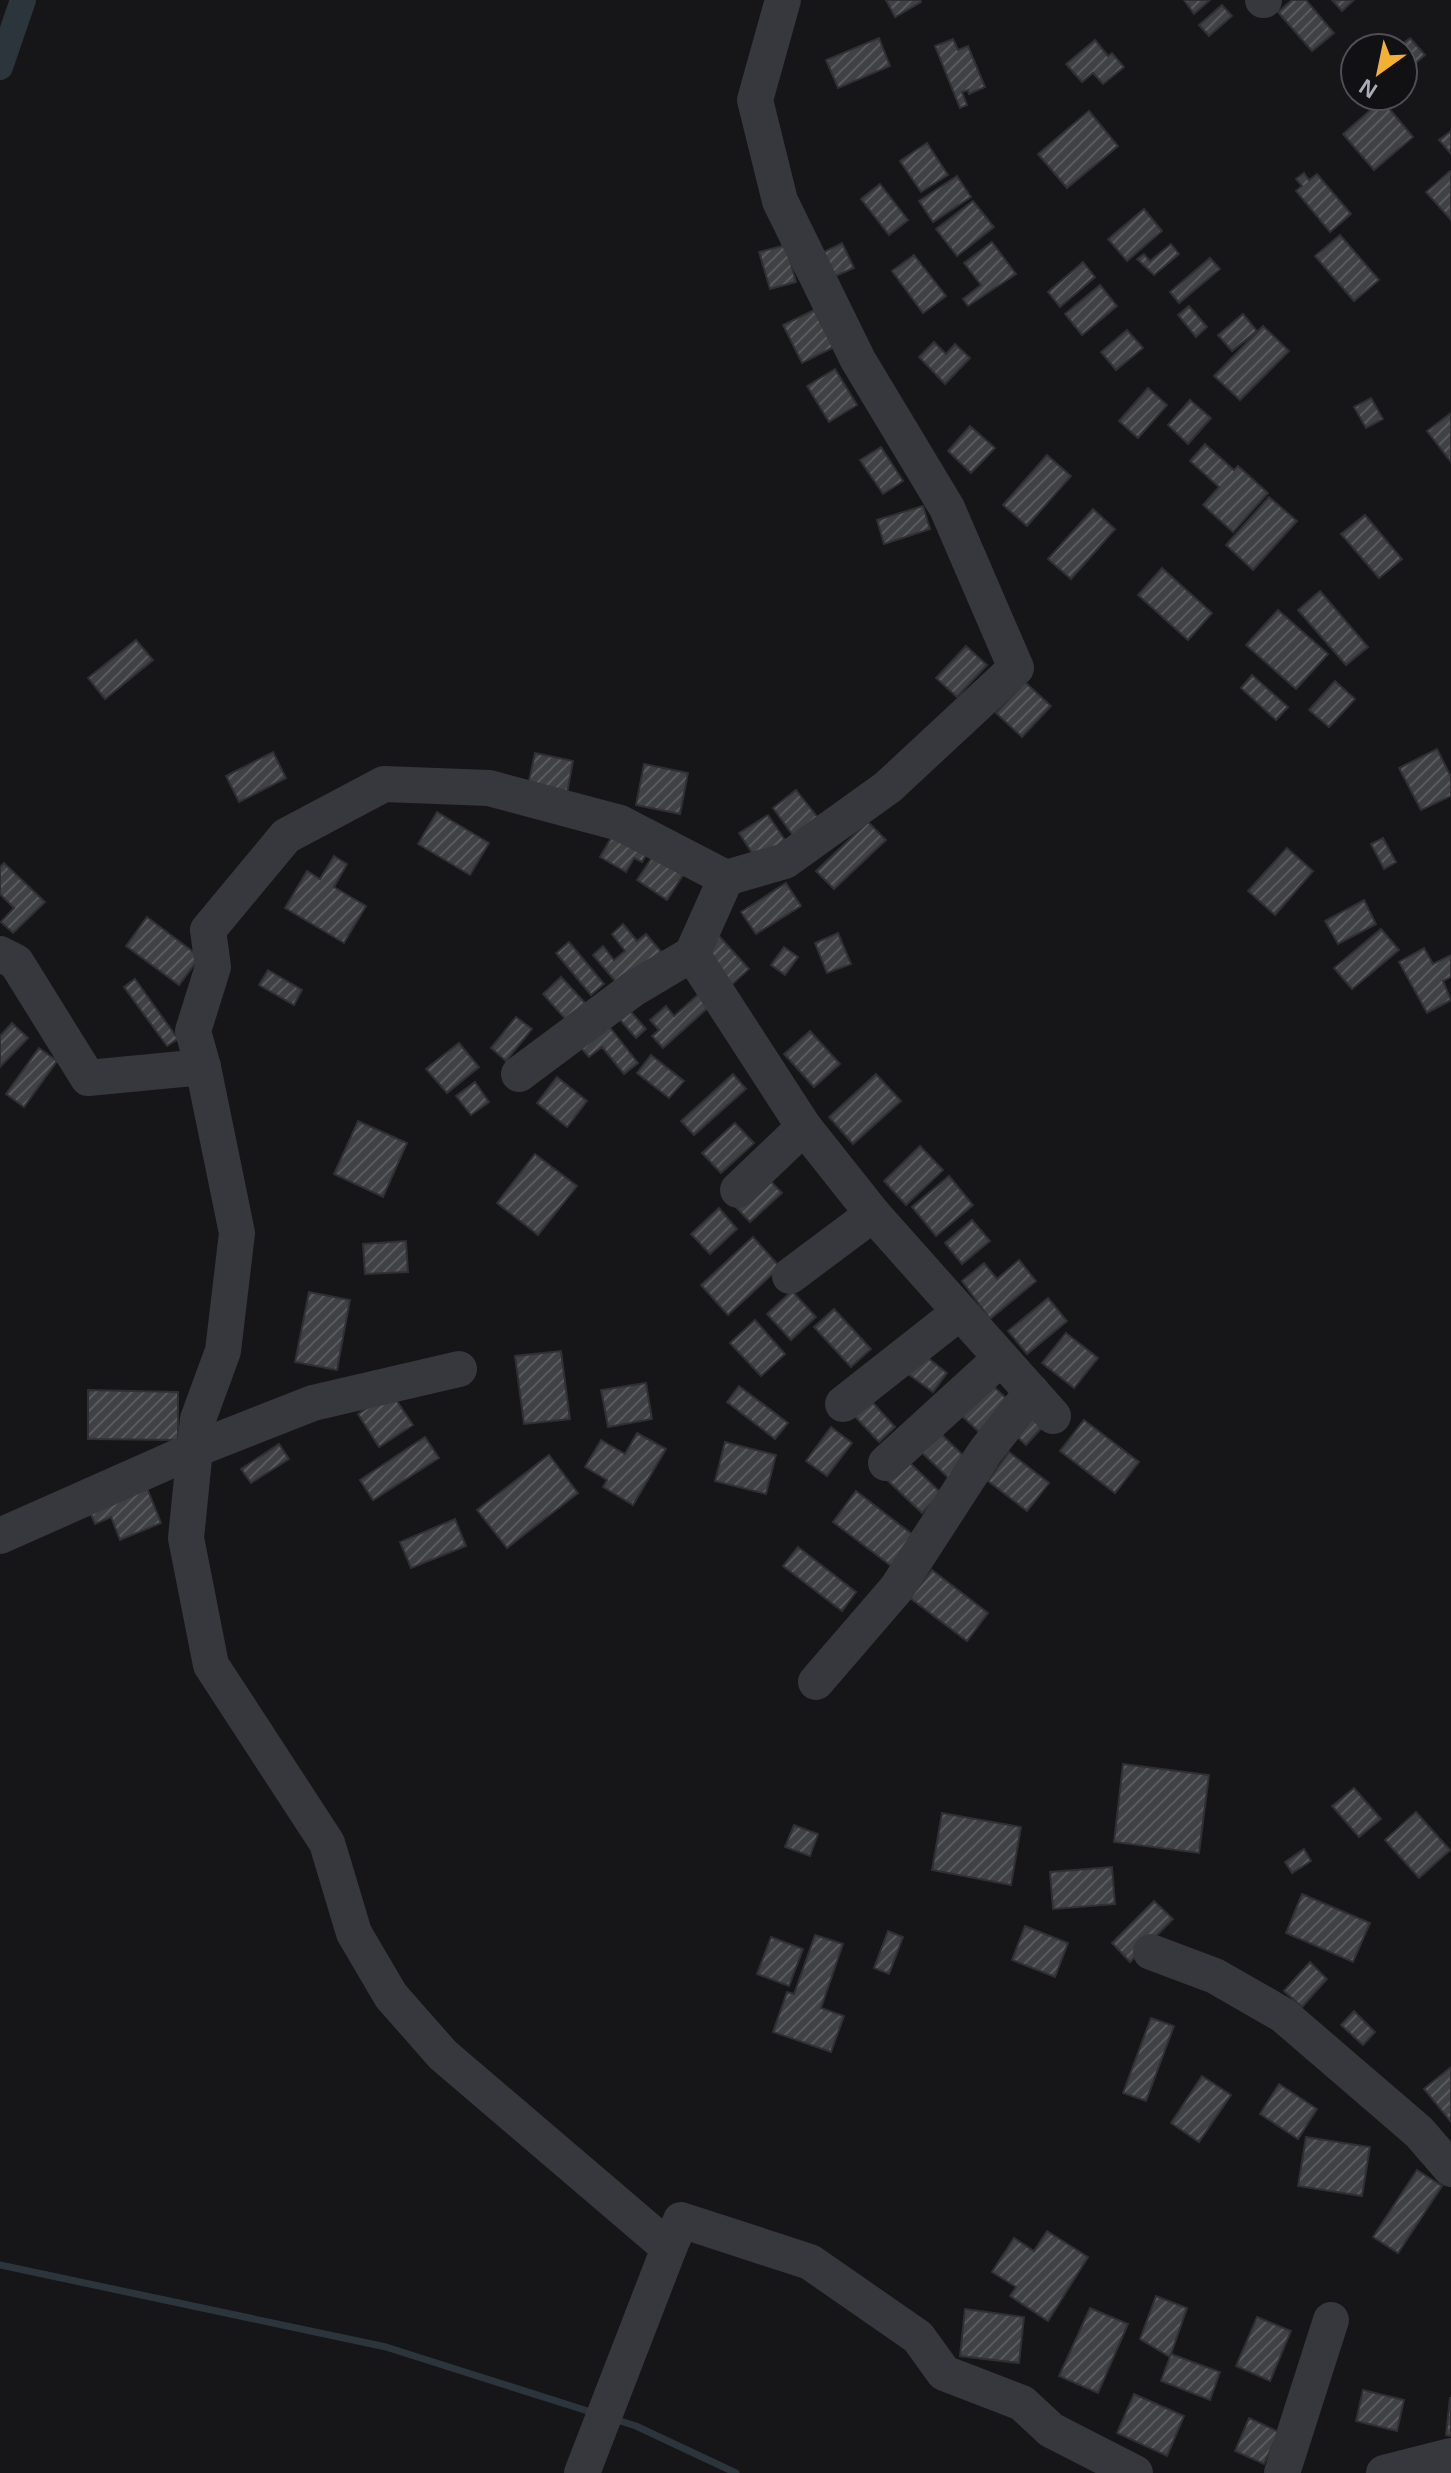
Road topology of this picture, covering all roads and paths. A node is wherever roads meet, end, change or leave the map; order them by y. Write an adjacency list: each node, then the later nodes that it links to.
1 (783, 0): 2 (street)
2 (726, 878): 4 (street); 5 (street)
3 (0, 954): 5 (street)
4 (692, 954): 6 (street); 7 (street)
5 (203, 1067): 15 (street)
6 (519, 1074)
7 (804, 1127): 8 (street); 9 (street)
8 (738, 1190)
9 (873, 1214): 10 (street); 11 (street)
10 (790, 1276)
11 (960, 1312): 12 (street); 14 (street)
12 (1001, 1358): 16 (street); 18 (street)
13 (459, 1369): 15 (street)
14 (843, 1404)
15 (196, 1449): 17 (street); 21 (street)
16 (886, 1463)
17 (0, 1536)
18 (816, 1682)
19 (1151, 1952): 20 (street)
20 (1451, 2169)
21 (669, 2248): 24 (street); 25 (street)
22 (1331, 2320): 26 (street)
23 (1451, 2456): 27 (street)
24 (584, 2465)
25 (1135, 2473)
26 (1282, 2473)
27 (1384, 2473)

